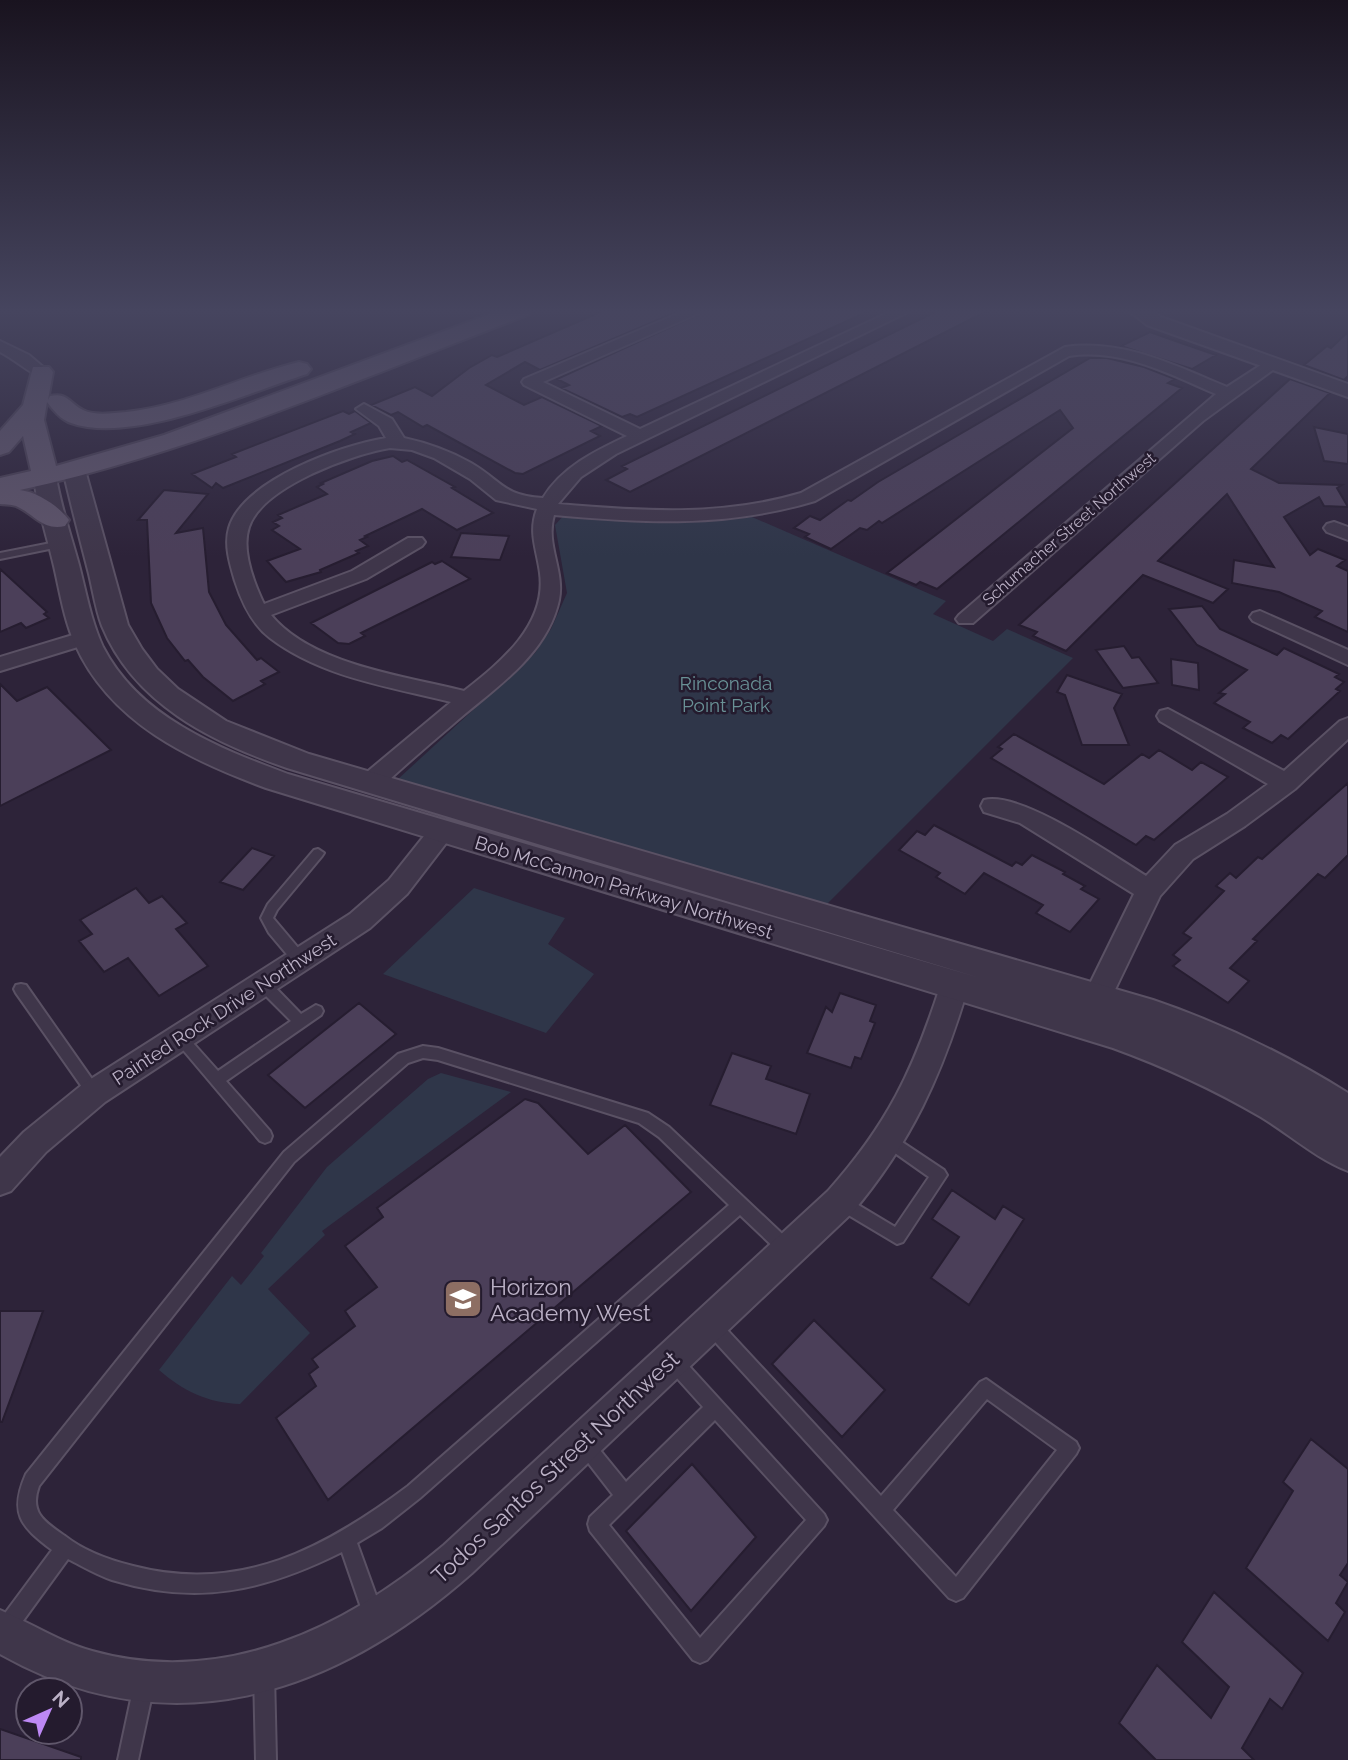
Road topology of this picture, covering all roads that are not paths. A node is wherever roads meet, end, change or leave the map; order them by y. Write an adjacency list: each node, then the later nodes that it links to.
1 (45, 392): 9 (main road)
2 (221, 392): 9 (main road)
3 (266, 392): 14 (main road)
4 (305, 392): 14 (main road)
5 (551, 392): 11 (street)
6 (733, 392): 11 (street)
7 (994, 392): 19 (street)
8 (1228, 393): 25 (street, Schumacher Street Northwest)
9 (47, 404): 13 (main road); 14 (main road)
10 (364, 409): 12 (street)
11 (641, 436): 19 (street)
12 (397, 443): 19 (street); 23 (street)
13 (0, 447)
14 (60, 455): 15 (main road); 16 (main road); 17 (main road); 20 (street, Bob McCannon Parkway Northwest); 26 (street, Bob McCannon Parkway Northwest)
15 (0, 463)
16 (0, 474)
17 (0, 486)
18 (0, 496): 20 (main road)
19 (547, 507): 29 (street)
20 (58, 532): 22 (lane); 26 (street, Bob McCannon Parkway Northwest)
21 (415, 542): 23 (street)
22 (0, 556)
23 (258, 612): 29 (street)
24 (1260, 617): 27 (street)
25 (966, 619)
26 (101, 632): 28 (street); 33 (street, Bob McCannon Parkway Northwest)
27 (1348, 658)
28 (0, 664)
29 (468, 699): 33 (street)
30 (1168, 716): 32 (street)
31 (1348, 726): 32 (street)
32 (1286, 782): 37 (street)
33 (361, 794): 35 (street, Bob McCannon Parkway Northwest)
34 (993, 806): 37 (street)
35 (450, 820): 38 (street, Painted Rock Drive Northwest); 39 (street, Bob McCannon Parkway Northwest)
36 (318, 853): 38 (lane)
37 (1149, 890): 43 (street)
38 (300, 960): 40 (street, Painted Rock Drive Northwest)
39 (958, 973): 43 (street, Bob McCannon Parkway Northwest); 50 (street, Todos Santos Street Northwest)
40 (263, 984): 44 (lane); 45 (street, Painted Rock Drive Northwest)
41 (21, 989): 47 (lane)
42 (316, 1011): 44 (lane)
43 (1094, 1012): 48 (street, Bob McCannon Parkway Northwest); 51 (street, Bob McCannon Parkway Northwest)
44 (300, 1021): 46 (lane)
45 (180, 1038): 46 (lane); 47 (street, Painted Rock Drive Northwest)
46 (216, 1080): 49 (lane)
47 (94, 1093): 52 (street, Painted Rock Drive Northwest)
48 (1348, 1114)
49 (265, 1136)
50 (890, 1141): 53 (street, Todos Santos Street Northwest); 53 (lane)
51 (1348, 1153)
52 (0, 1180)
53 (840, 1202): 55 (street, Todos Santos Street Northwest)
54 (740, 1205): 55 (lane); 62 (lane); 63 (lane)
55 (788, 1250): 56 (street, Todos Santos Street Northwest)
56 (709, 1324): 57 (street, Todos Santos Street Northwest); 61 (lane)
57 (672, 1359): 58 (lane); 59 (street, Todos Santos Street Northwest)
58 (715, 1407): 60 (lane); 60 (lane)
59 (583, 1442): 60 (lane); 64 (street, Todos Santos Street Northwest)
60 (625, 1496)
61 (881, 1510): 61 (lane)
62 (347, 1541): 63 (lane); 64 (lane)
63 (65, 1548): 65 (lane)
64 (375, 1622): 66 (street, Todos Santos Street Northwest)
65 (1, 1632): 67 (street, Todos Santos Street Northwest)
66 (264, 1669): 67 (street, Todos Santos Street Northwest); 69 (lane)
67 (144, 1682): 68 (lane)
68 (128, 1760)
69 (267, 1760)

